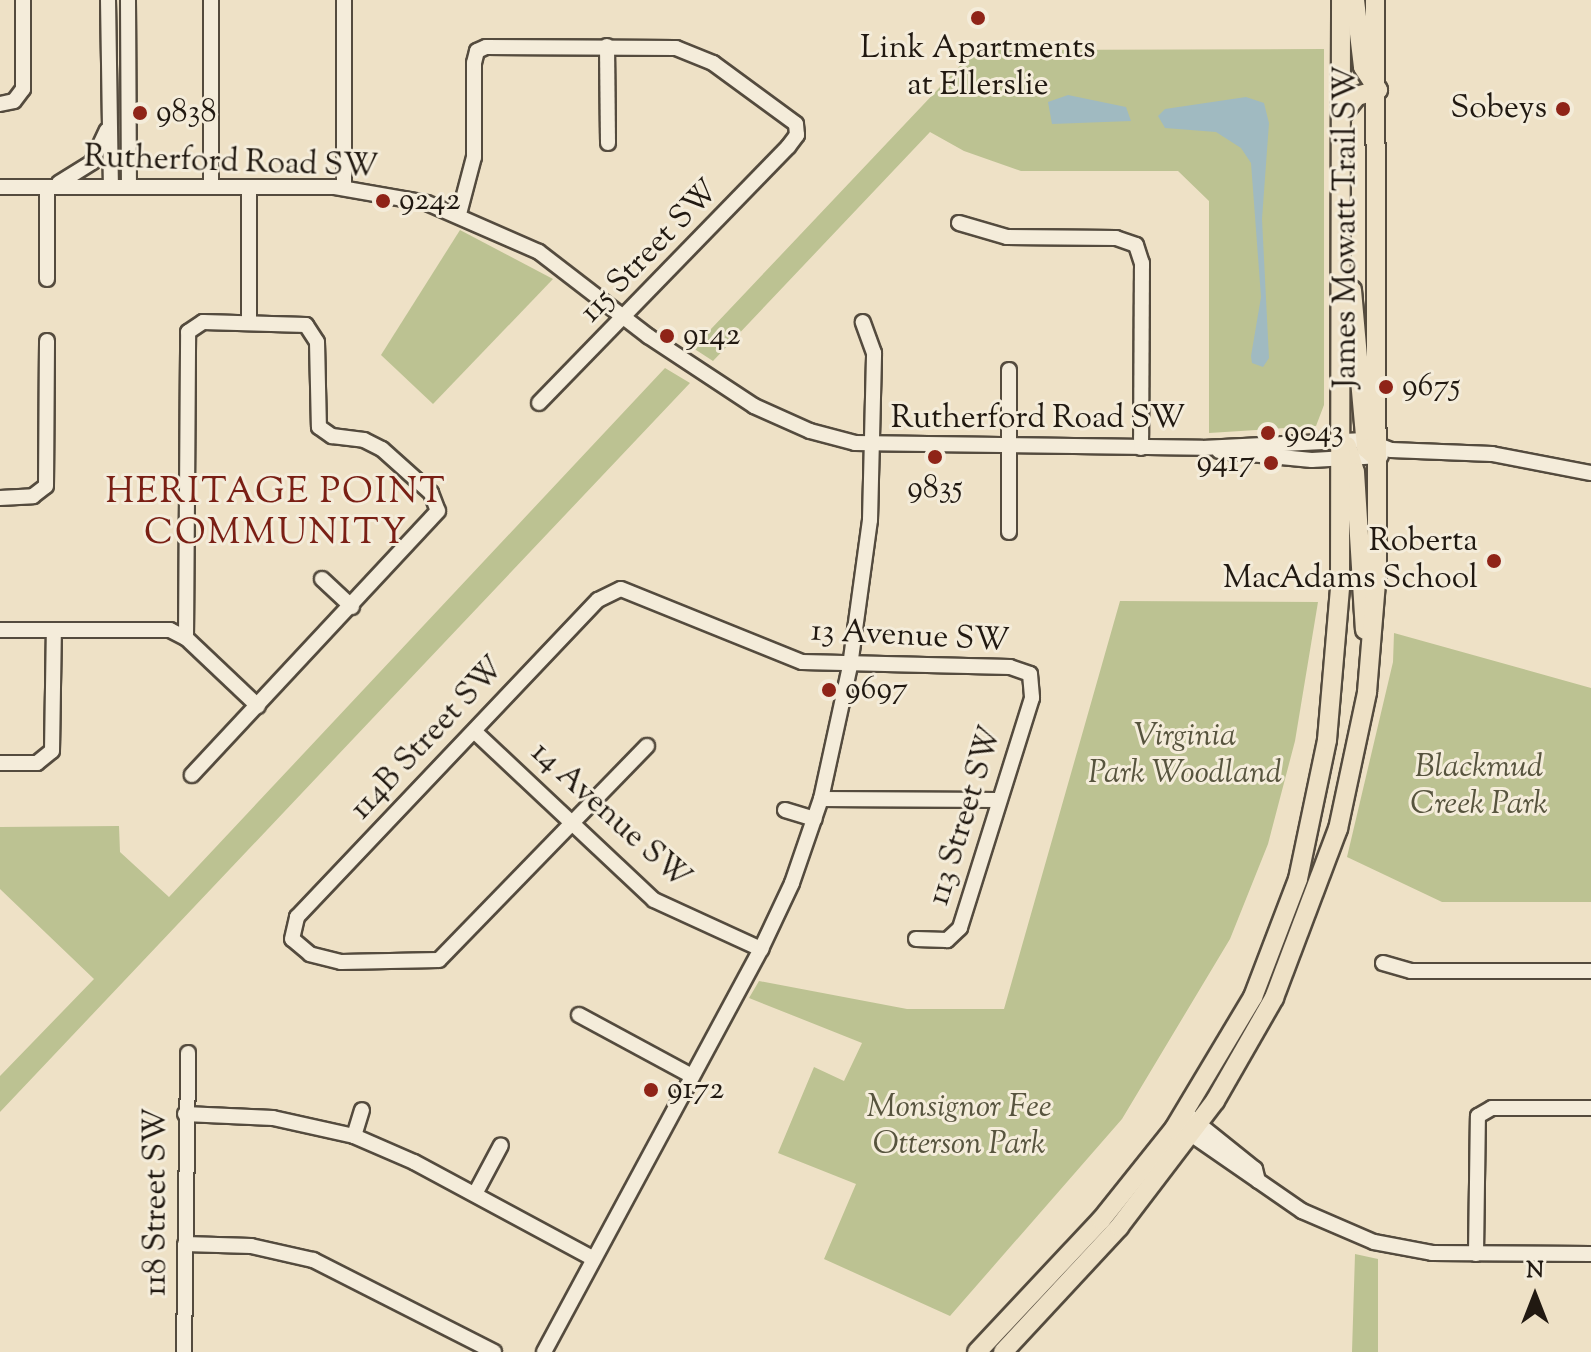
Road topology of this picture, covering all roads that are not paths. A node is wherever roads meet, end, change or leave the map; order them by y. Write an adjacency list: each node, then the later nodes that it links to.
1 (23, 0): 13 (street)
2 (108, 0): 15 (street)
3 (128, 0): 21 (street)
4 (211, 0): 17 (street)
5 (344, 0): 23 (street)
6 (1341, 0): 14 (main road, James Mowatt Trail SW)
7 (1355, 0): 12 (main road)
8 (1375, 0): 10 (main road, James Mowatt Trail SW)
9 (1390, 0): 10 (main road)
10 (1377, 27): 12 (main road, James Mowatt Trail SW)
11 (607, 46): 16 (street); 24 (street); 28 (street, 115 Street SW)
12 (1378, 90): 14 (main road); 35 (main road, James Mowatt Trail SW)
13 (0, 104)
14 (1342, 115): 26 (main road, James Mowatt Trail SW)
15 (109, 120): 19 (street); 20 (street)
16 (608, 143)
17 (211, 186): 21 (street, Rutherford Road SW); 22 (street, Rutherford Road SW)
18 (0, 187): 19 (street, Rutherford Road SW)
19 (47, 187): 20 (street, Rutherford Road SW); 27 (street, Rutherford Road SW)
20 (111, 187): 21 (street, Rutherford Road SW)
21 (129, 187)
22 (249, 187): 23 (street, Rutherford Road SW); 29 (street)
23 (344, 188): 24 (street, Rutherford Road SW)
24 (459, 214): 28 (street, Rutherford Road SW)
25 (959, 223): 37 (street)
26 (1341, 239): 35 (main road); 38 (main road, James Mowatt Trail SW)
27 (47, 279)
28 (626, 319): 33 (street, 115 Street SW); 34 (street, Rutherford Road SW)
29 (249, 322): 44 (street); 47 (street)
30 (863, 322): 34 (street)
31 (47, 341): 40 (street)
32 (1009, 370): 36 (street)
33 (539, 403)
34 (873, 446): 36 (street, Rutherford Road SW); 48 (street, Rutherford Road SW)
35 (1378, 447): 38 (street, Rutherford Road SW); 38 (street, Rutherford Road SW); 39 (street); 50 (main road, James Mowatt Trail SW)
36 (1009, 448): 37 (street, Rutherford Road SW); 41 (street)
37 (1141, 448): 38 (street, Rutherford Road SW)
38 (1345, 453): 50 (main road); 71 (main road, James Mowatt Trail SW)
39 (1591, 473)
40 (0, 498)
41 (1009, 532)
42 (322, 579): 44 (street)
43 (609, 591): 48 (street, 13 Avenue SW); 52 (street, 114B Street SW)
44 (352, 607): 51 (street)
45 (0, 630): 46 (street)
46 (54, 630): 47 (street); 54 (street)
47 (186, 638): 51 (street)
48 (850, 666): 49 (street, 13 Avenue SW); 56 (street, Rutherford Road SW)
49 (1030, 674): 57 (street, 113 Street SW)
50 (1369, 677): 71 (main road, James Mowatt Trail SW)
51 (258, 706): 55 (street)
52 (475, 732): 60 (street, 14 Avenue SW); 60 (street, 114B Street SW)
53 (647, 746): 60 (street)
54 (0, 763)
55 (192, 775)
56 (821, 799): 57 (street); 59 (street, Rutherford Road SW)
57 (999, 800): 61 (street, 113 Street SW)
58 (785, 810): 59 (street)
59 (815, 819): 62 (street, Rutherford Road SW)
60 (571, 823): 62 (street, 14 Avenue SW)
61 (916, 939)
62 (761, 949): 67 (street, Rutherford Road SW)
63 (1383, 963): 64 (street)
64 (1591, 971)
65 (579, 1015): 67 (street)
66 (188, 1053): 70 (street, 118 Street SW)
67 (692, 1076): 78 (street, Rutherford Road SW)
68 (1591, 1108): 76 (street)
69 (362, 1110): 72 (street)
70 (185, 1114): 72 (street); 75 (street, 118 Street SW)
71 (1188, 1124): 76 (street); 82 (main road, James Mowatt Trail SW); 83 (main road, James Mowatt Trail SW)
72 (354, 1136): 74 (street)
73 (501, 1145): 74 (street)
74 (475, 1194): 78 (street)
75 (185, 1244): 79 (street, 118 Street SW); 80 (street)
76 (1476, 1254): 77 (street)
77 (1591, 1254)
78 (594, 1259): 81 (street, Rutherford Road SW)
79 (184, 1352)
80 (494, 1352)
81 (544, 1352)
82 (977, 1352)
83 (1003, 1352)

